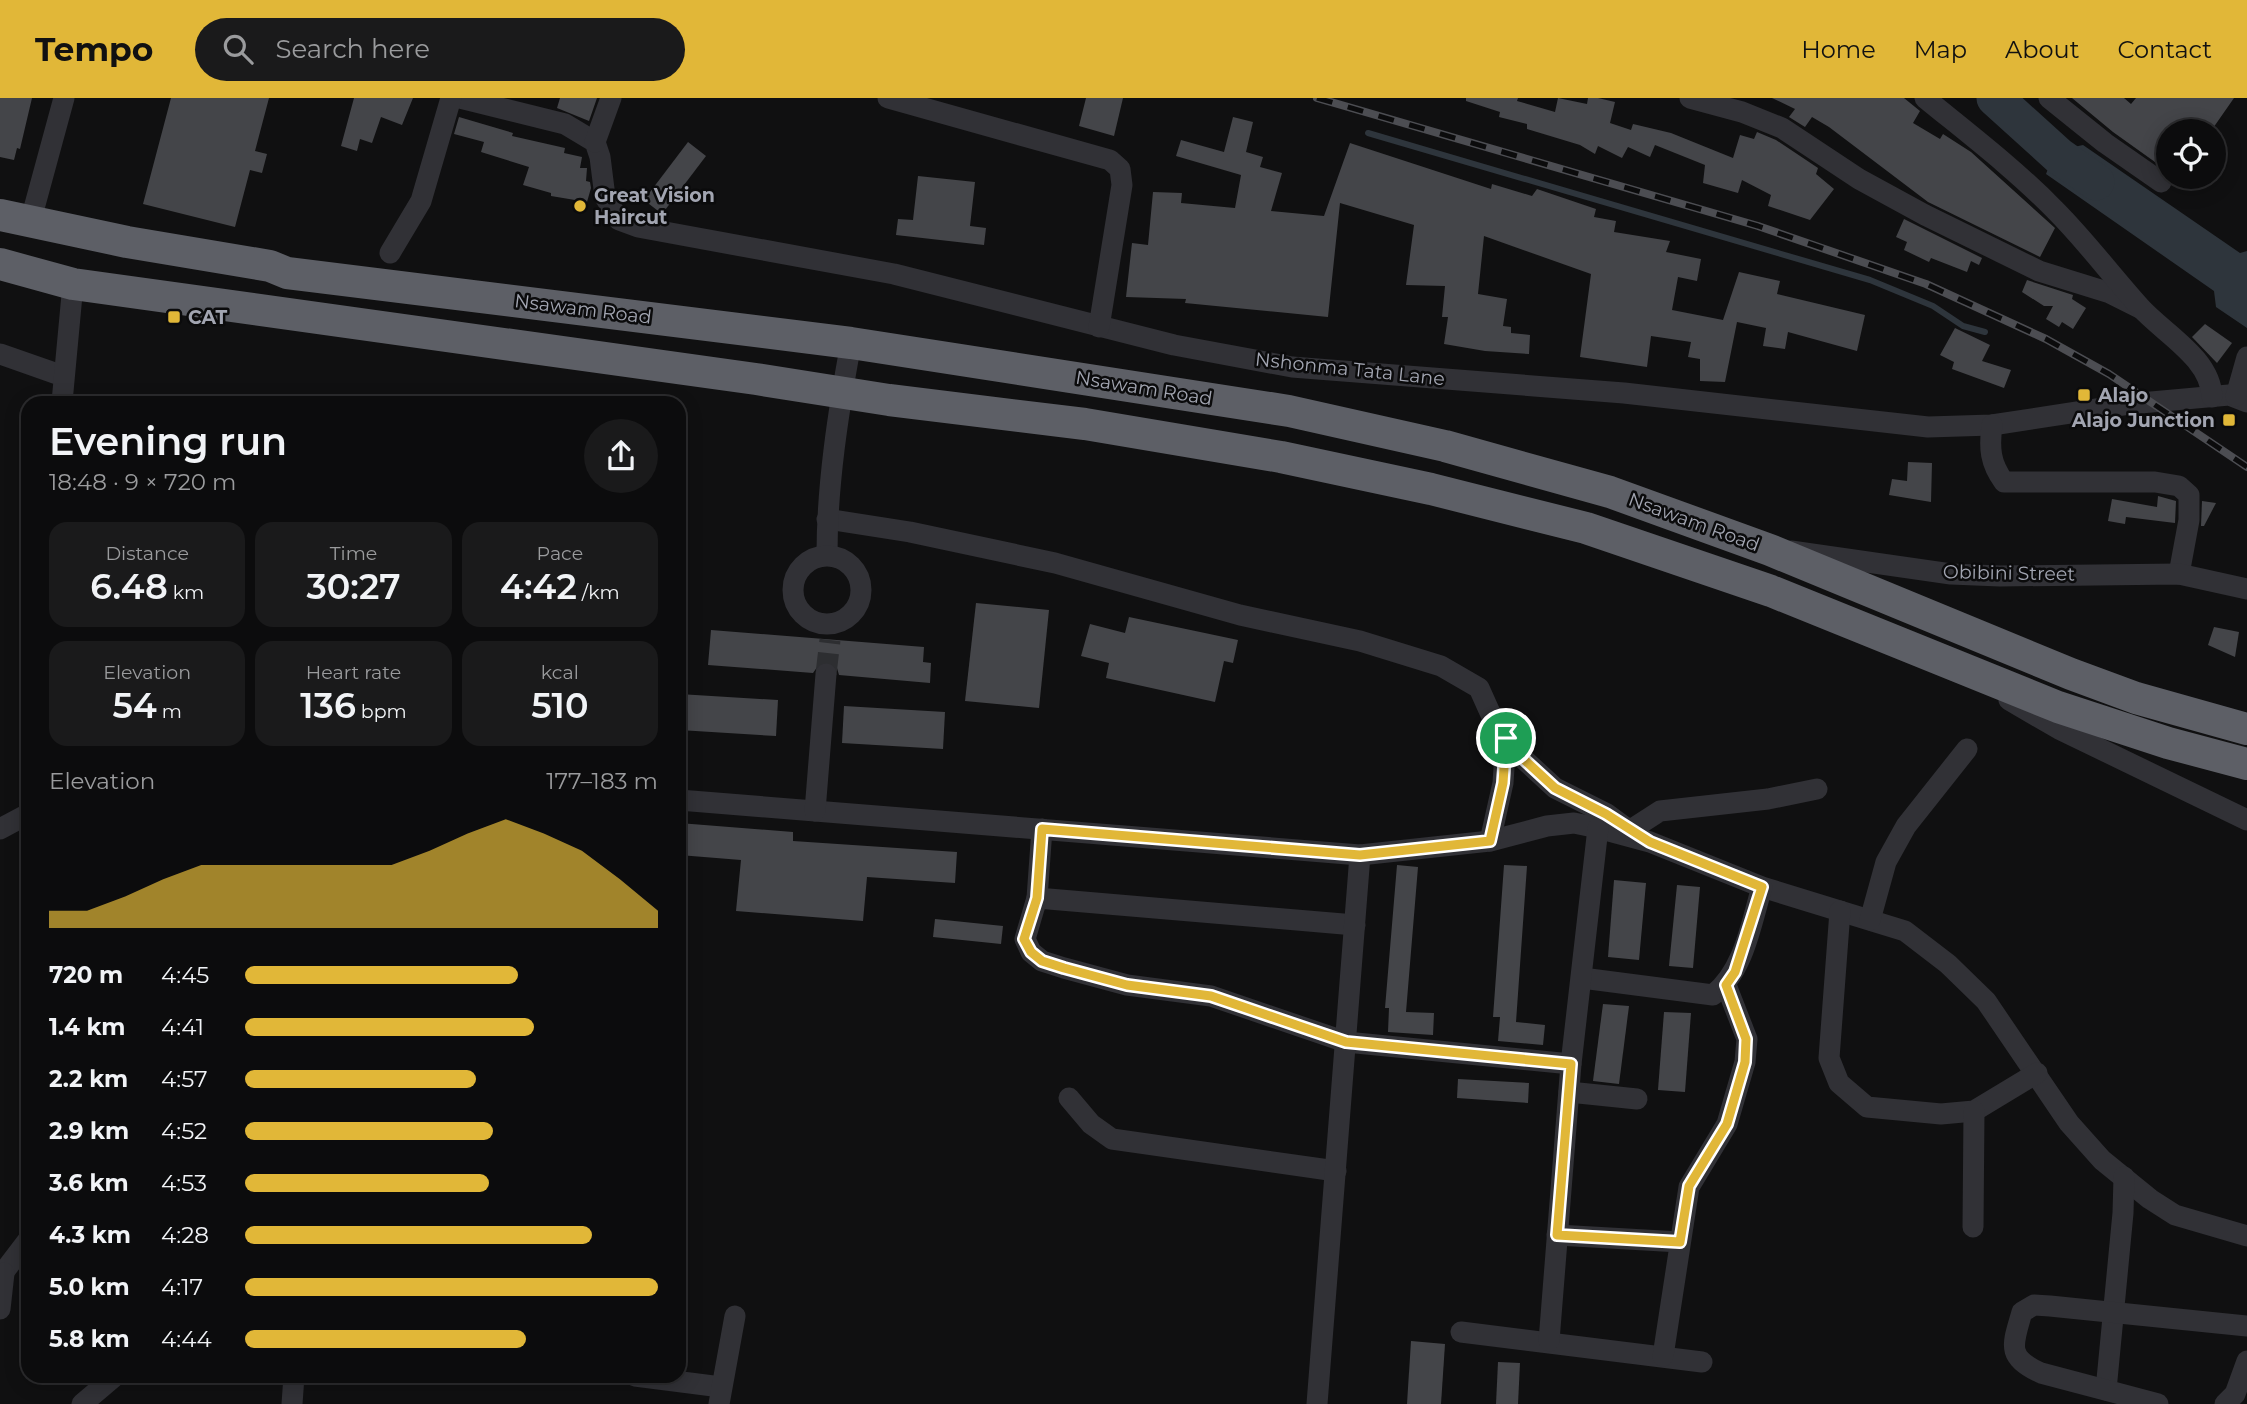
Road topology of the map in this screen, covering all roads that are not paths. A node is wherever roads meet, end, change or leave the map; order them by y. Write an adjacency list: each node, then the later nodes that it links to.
1 (64, 98): 12 (street)
2 (452, 98): 13 (street)
3 (460, 98): 9 (street)
4 (611, 98): 9 (street)
5 (888, 98): 17 (street)
6 (1690, 98): 16 (street)
7 (1925, 98): 16 (street)
8 (2049, 98): 10 (street)
9 (595, 142): 17 (street, Nshonma Tata Lane)
10 (2156, 179)
11 (0, 215): 12 (highway, Nsawam Road)
12 (30, 223): 18 (highway, Nsawam Road)
13 (390, 254)
14 (0, 264): 15 (highway, Nsawam Road)
15 (73, 284): 21 (street); 22 (highway, Nsawam Road)
16 (2140, 308): 24 (street)
17 (1099, 327): 26 (street, Nshonma Tata Lane)
18 (851, 343): 22 (street); 28 (highway, Nsawam Road)
19 (0, 354): 21 (street)
20 (2247, 357): 25 (street)
21 (63, 376): 23 (street)
22 (842, 393): 27 (street); 32 (highway, Nsawam Road)
23 (62, 396)
24 (2212, 397): 25 (street, Nshonma Tata Lane); 26 (street, Nshonma Tata Lane)
25 (2241, 399)
26 (1992, 425): 30 (street)
27 (827, 519): 29 (street); 35 (street)
28 (1770, 550): 30 (street, Obibini Street); 34 (highway, Nsawam Road)
29 (827, 555): 29 (street)
30 (2179, 574): 31 (street, Obibini Street)
31 (2247, 589)
32 (1950, 665): 37 (highway, Nsawam Road); 42 (street)
33 (826, 674): 40 (street)
34 (2247, 729)
35 (1506, 738): 46 (street); 47 (street)
36 (1967, 749): 53 (street)
37 (2247, 764)
38 (1817, 789): 46 (street)
39 (686, 801): 40 (street)
40 (815, 811): 45 (street)
41 (21, 818): 44 (street)
42 (2247, 820)
43 (1598, 828): 47 (street); 48 (street); 55 (street)
44 (0, 829)
45 (1042, 829): 49 (street); 51 (street)
46 (1629, 831): 48 (street)
47 (1490, 841): 49 (street)
48 (1650, 842): 50 (street)
49 (1360, 855): 54 (street)
50 (1762, 887): 52 (street); 56 (street)
51 (1037, 898): 54 (street); 57 (street)
52 (1840, 911): 53 (street); 63 (street)
53 (1870, 920): 59 (street)
54 (1355, 925): 57 (street)
55 (1582, 978): 56 (street); 58 (street)
56 (1726, 985): 69 (street)
57 (1346, 1042): 58 (street); 64 (street)
58 (1571, 1064): 60 (street)
59 (2037, 1073): 63 (street); 65 (street)
60 (1569, 1092): 62 (street); 67 (street)
61 (1069, 1098): 64 (street)
62 (1637, 1099)
63 (1974, 1111): 66 (street)
64 (1336, 1171): 88 (street)
65 (2124, 1177): 68 (street); 73 (street)
66 (1973, 1227)
67 (1557, 1235): 69 (street); 77 (street)
68 (2247, 1236)
69 (1680, 1242): 78 (street)
70 (21, 1249): 71 (street)
71 (2, 1275): 72 (street)
72 (0, 1310)
73 (2113, 1312): 75 (street); 84 (street); 84 (street)
74 (736, 1316): 85 (street)
75 (2247, 1326)
76 (1461, 1332): 77 (street)
77 (1549, 1341): 78 (street)
78 (1663, 1356): 80 (street)
79 (2247, 1361): 90 (street)
80 (1702, 1362)
81 (107, 1383): 86 (street)
82 (294, 1383): 87 (street)
83 (666, 1383): 85 (street)
84 (2106, 1390): 89 (street)
85 (720, 1395)
86 (82, 1404)
87 (292, 1404)
88 (1317, 1404)
89 (2158, 1404)
90 (2225, 1404)

